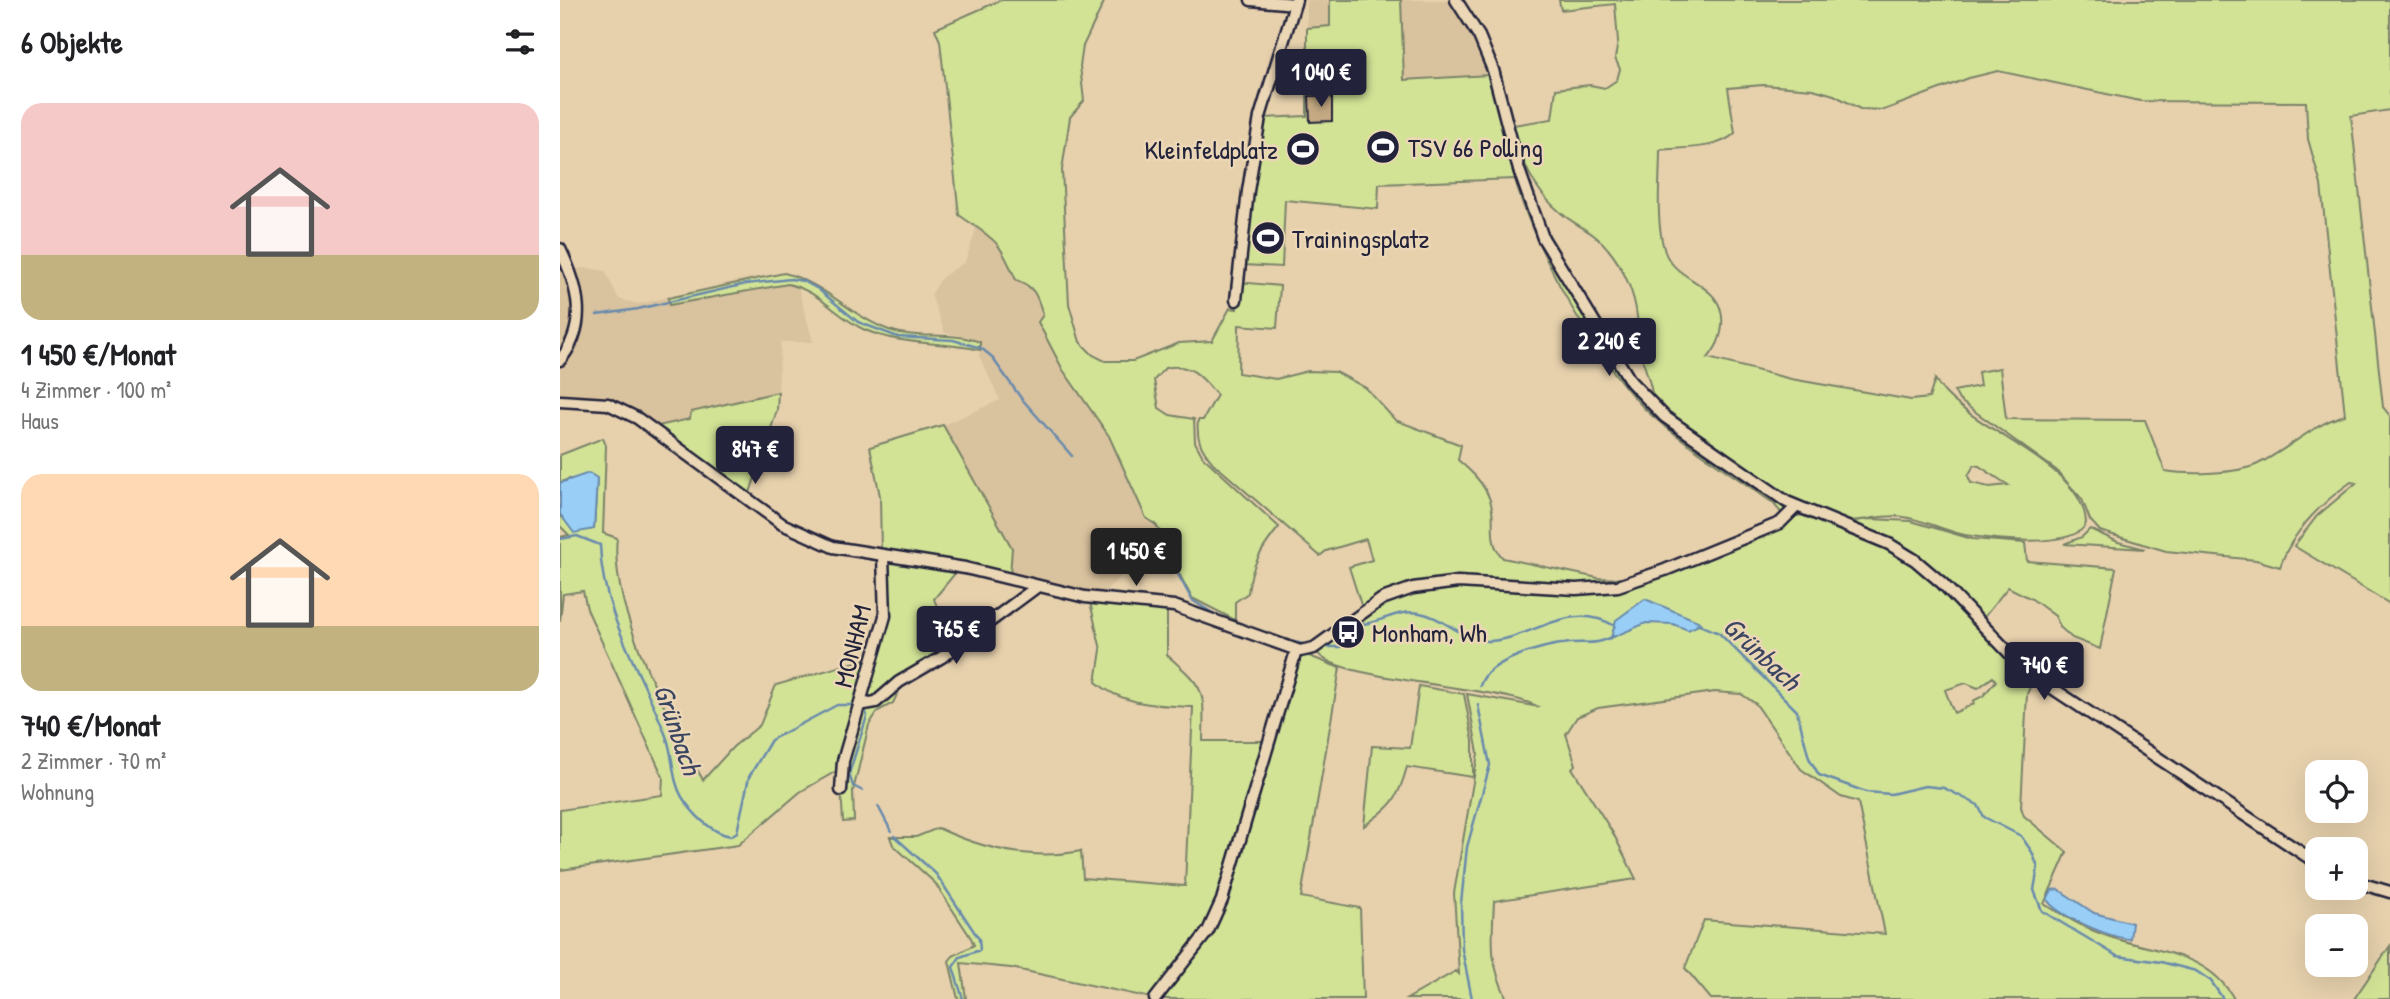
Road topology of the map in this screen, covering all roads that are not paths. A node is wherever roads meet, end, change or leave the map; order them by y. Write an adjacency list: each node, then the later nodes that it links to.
1 (1251, 0): 3 (street)
2 (1456, 0): 9 (street)
3 (1295, 2): 5 (street)
4 (560, 249): 6 (street)
5 (1236, 300)
6 (560, 360)
7 (560, 387): 8 (street)
8 (563, 400): 10 (street)
9 (1796, 507): 12 (street); 15 (street)
10 (883, 556): 11 (street); 13 (street, MONHAM)
11 (1038, 586): 12 (street); 13 (street, MONHAM)
12 (1296, 651): 18 (street)
13 (859, 705): 14 (street, MONHAM)
14 (841, 790)
15 (2305, 855)
16 (2368, 886): 17 (street)
17 (2390, 892)
18 (1155, 999)

